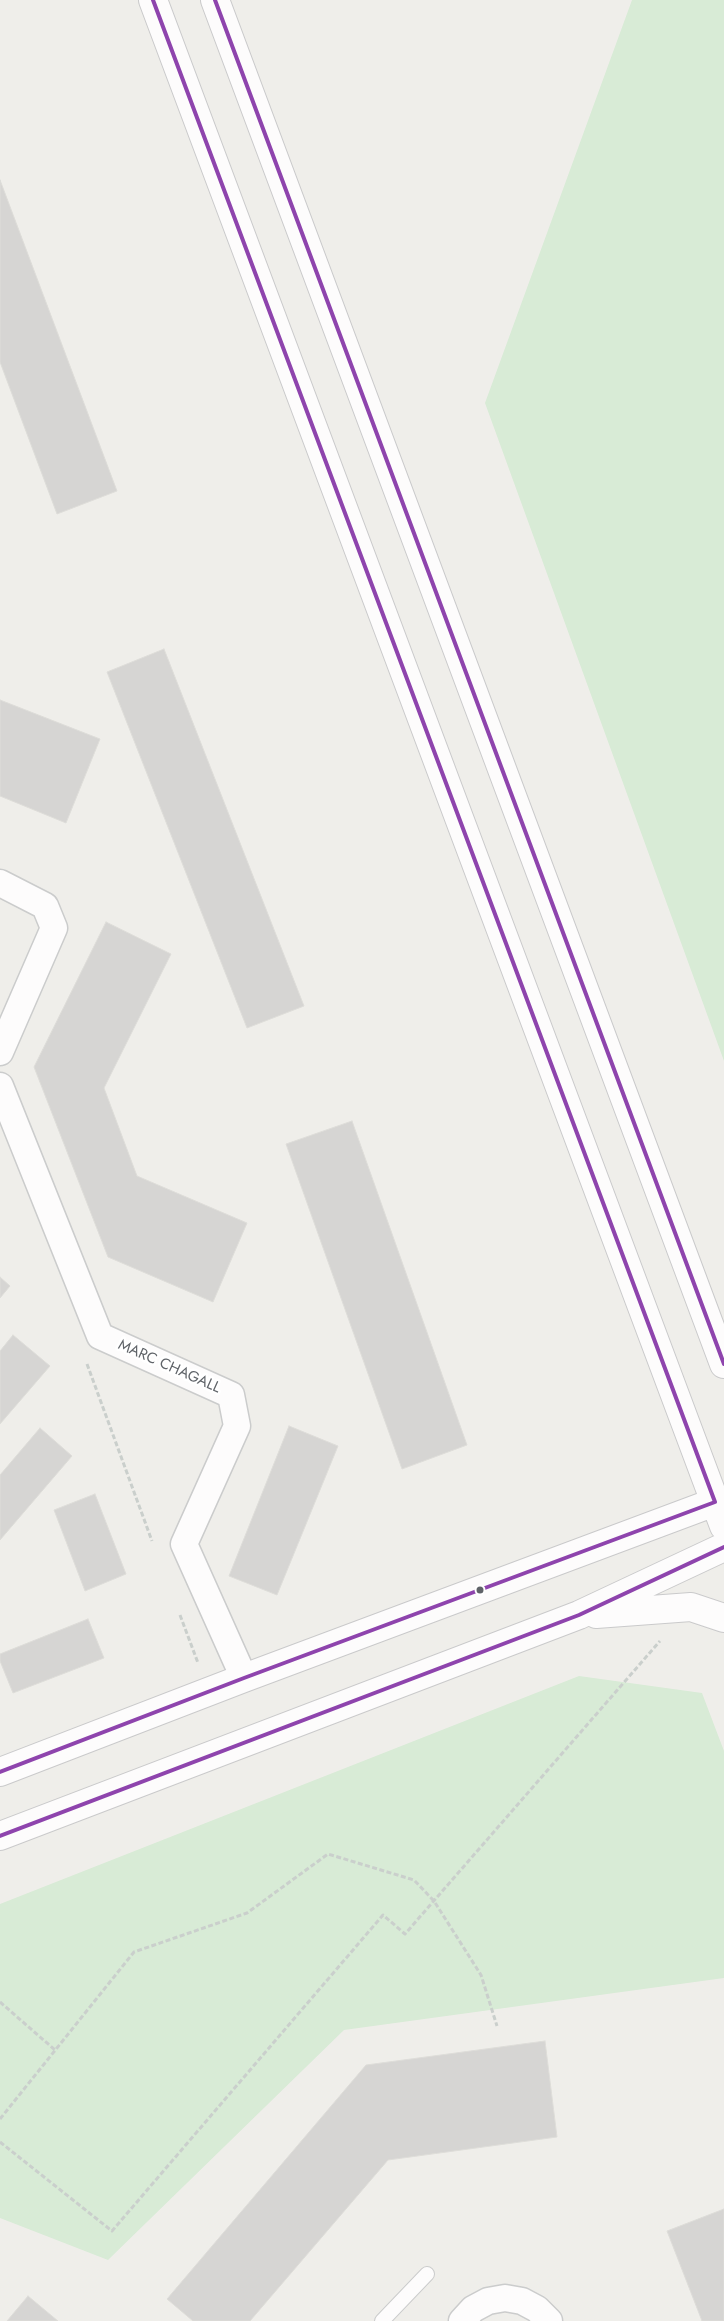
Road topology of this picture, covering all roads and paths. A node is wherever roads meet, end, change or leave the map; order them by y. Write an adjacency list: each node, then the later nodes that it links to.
1 (153, 0): 8 (main road)
2 (215, 0): 7 (main road)
3 (0, 882): 4 (street)
4 (0, 1052)
5 (0, 1086): 15 (street, MARC CHAGALL)
6 (86, 1361): 10 (path)
7 (724, 1364)
8 (721, 1510): 15 (main road)
9 (724, 1547): 13 (main road)
10 (155, 1548)
11 (691, 1607): 13 (main road); 14 (main road); 19 (path)
12 (179, 1613): 16 (path)
13 (579, 1615): 18 (main road)
14 (724, 1618)
15 (244, 1678): 16 (main road)
16 (208, 1692): 17 (main road)
17 (0, 1772)
18 (0, 1836)
19 (434, 1901): 21 (path); 22 (path); 24 (path)
20 (0, 2002): 22 (path)
21 (497, 2026)
22 (55, 2050): 23 (path)
23 (0, 2119)
24 (0, 2142)
25 (427, 2274): 26 (lane)
26 (382, 2321)
27 (462, 2321): 28 (street)
28 (549, 2321)

